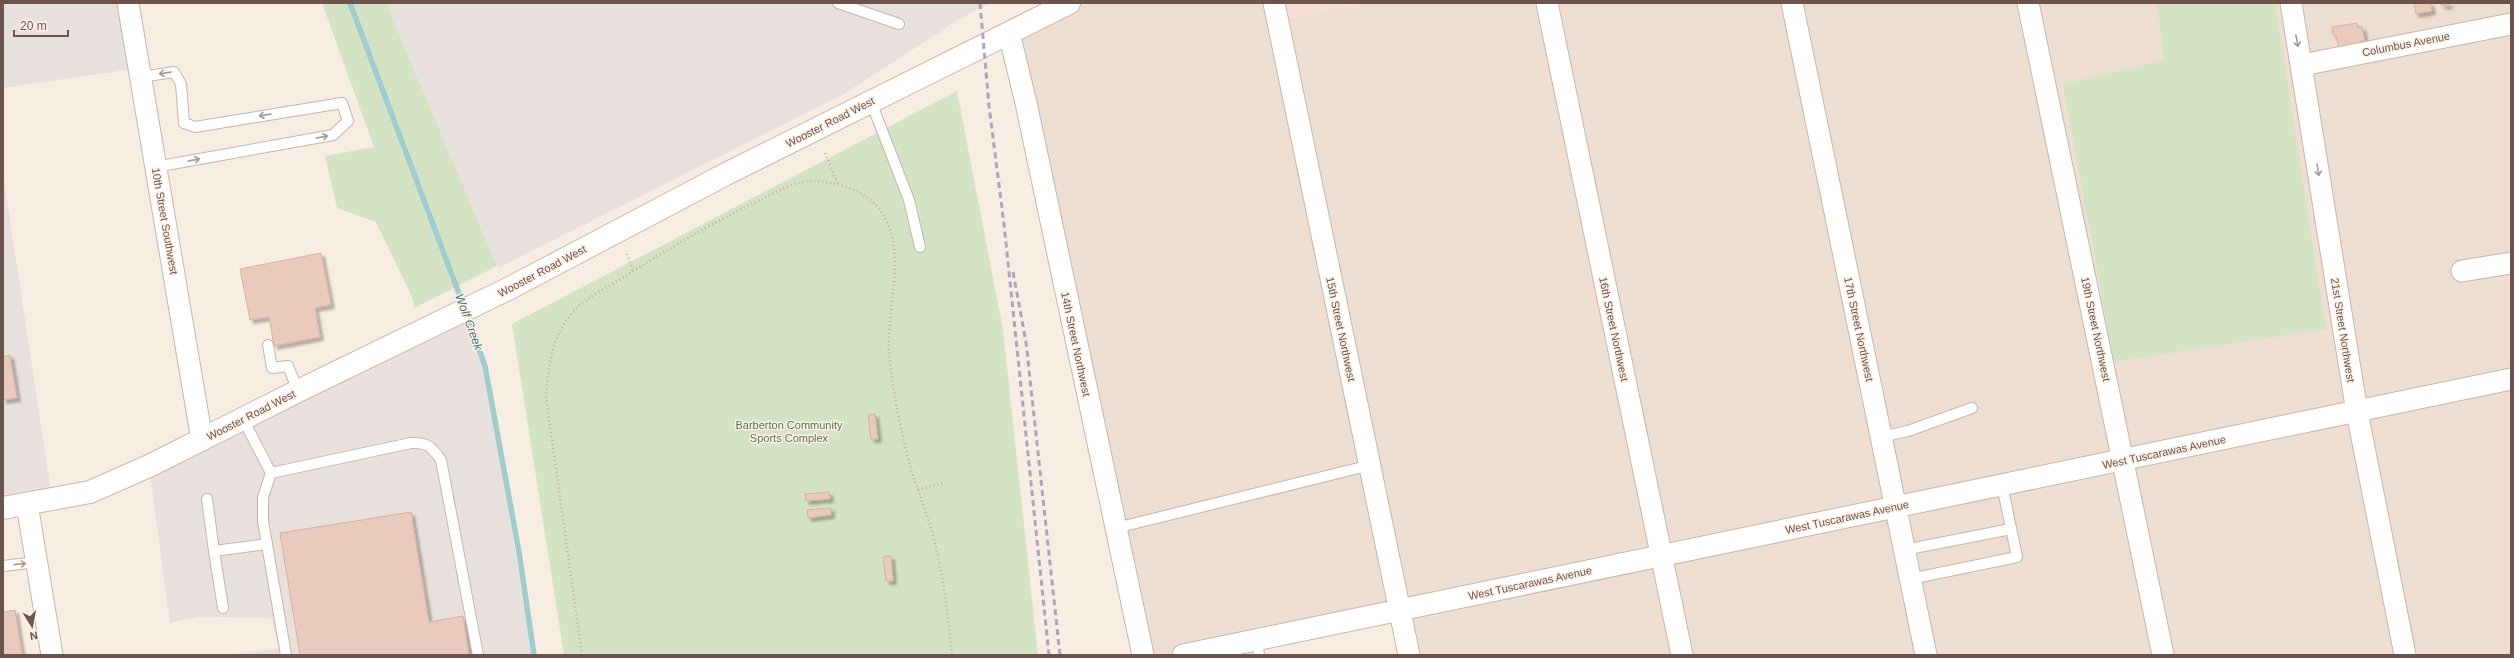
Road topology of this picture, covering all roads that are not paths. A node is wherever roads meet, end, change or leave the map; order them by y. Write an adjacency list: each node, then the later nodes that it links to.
1 (128, 3): 13 (street, 10th Street Southwest)
2 (838, 3): 9 (lane)
3 (1069, 3): 11 (main road, Wooster Road West)
4 (1274, 3): 28 (street, 15th Street Northwest)
5 (1547, 3): 40 (street, 16th Street Northwest)
6 (1792, 3): 25 (street, 17th Street Northwest)
7 (2028, 3): 27 (street, 19th Street Northwest)
8 (2291, 3): 12 (street, 21st Street Northwest, one-way to 12)
9 (899, 24)
10 (2511, 24): 12 (street, Columbus Avenue)
11 (1009, 33): 14 (main road, Wooster Road West); 35 (street, 14th Street Northwest)
12 (2302, 65): 23 (street, 21st Street Northwest, one-way to 23)
13 (141, 77): 15 (street, 10th Street Southwest); 15 (lane, one-way to 13)
14 (871, 102): 16 (lane); 21 (main road, Wooster Road West)
15 (156, 167): 26 (street, 10th Street Southwest)
16 (920, 247)
17 (2511, 263): 18 (street)
18 (2462, 271)
19 (268, 345): 21 (lane)
20 (2511, 379): 23 (street, West Tuscarawas Avenue)
21 (298, 391): 24 (main road, Wooster Road West)
22 (1972, 408): 25 (lane)
23 (2357, 412): 27 (street, West Tuscarawas Avenue); 56 (street, 21st Street Northwest)
24 (243, 419): 26 (main road, Wooster Road West); 29 (lane)
25 (1881, 437): 33 (street, 17th Street Northwest)
26 (202, 440): 32 (main road, Wooster Road West)
27 (2123, 460): 30 (street, West Tuscarawas Avenue); 55 (street, 19th Street Northwest)
28 (1370, 466): 35 (lane); 45 (street, 15th Street Northwest)
29 (271, 473): 37 (lane); 49 (lane)
30 (2002, 485): 33 (street, West Tuscarawas Avenue); 36 (lane)
31 (207, 498): 39 (lane)
32 (27, 504): 34 (main road, Wooster Road West); 41 (street)
33 (1895, 507): 38 (street, 17th Street Northwest); 40 (street, West Tuscarawas Avenue)
34 (3, 508)
35 (1116, 528): 50 (street, 14th Street Northwest)
36 (2011, 529): 38 (lane); 43 (lane)
37 (268, 544): 39 (lane); 48 (lane)
38 (1904, 550): 43 (street, 17th Street Northwest)
39 (214, 551): 44 (lane)
40 (1662, 556): 45 (street, West Tuscarawas Avenue); 53 (street, 16th Street Northwest)
41 (37, 562): 42 (lane, one-way to 41); 47 (street)
42 (3, 566)
43 (1910, 578): 54 (street, 17th Street Northwest)
44 (223, 608)
45 (1400, 610): 46 (street, West Tuscarawas Avenue); 52 (street, 15th Street Northwest)
46 (1258, 647): 51 (street, West Tuscarawas Avenue)
47 (52, 655)
48 (286, 655)
49 (478, 655)
50 (1143, 655)
51 (1183, 655)
52 (1409, 655)
53 (1682, 655)
54 (1926, 655)
55 (2163, 655)
56 (2405, 655)

